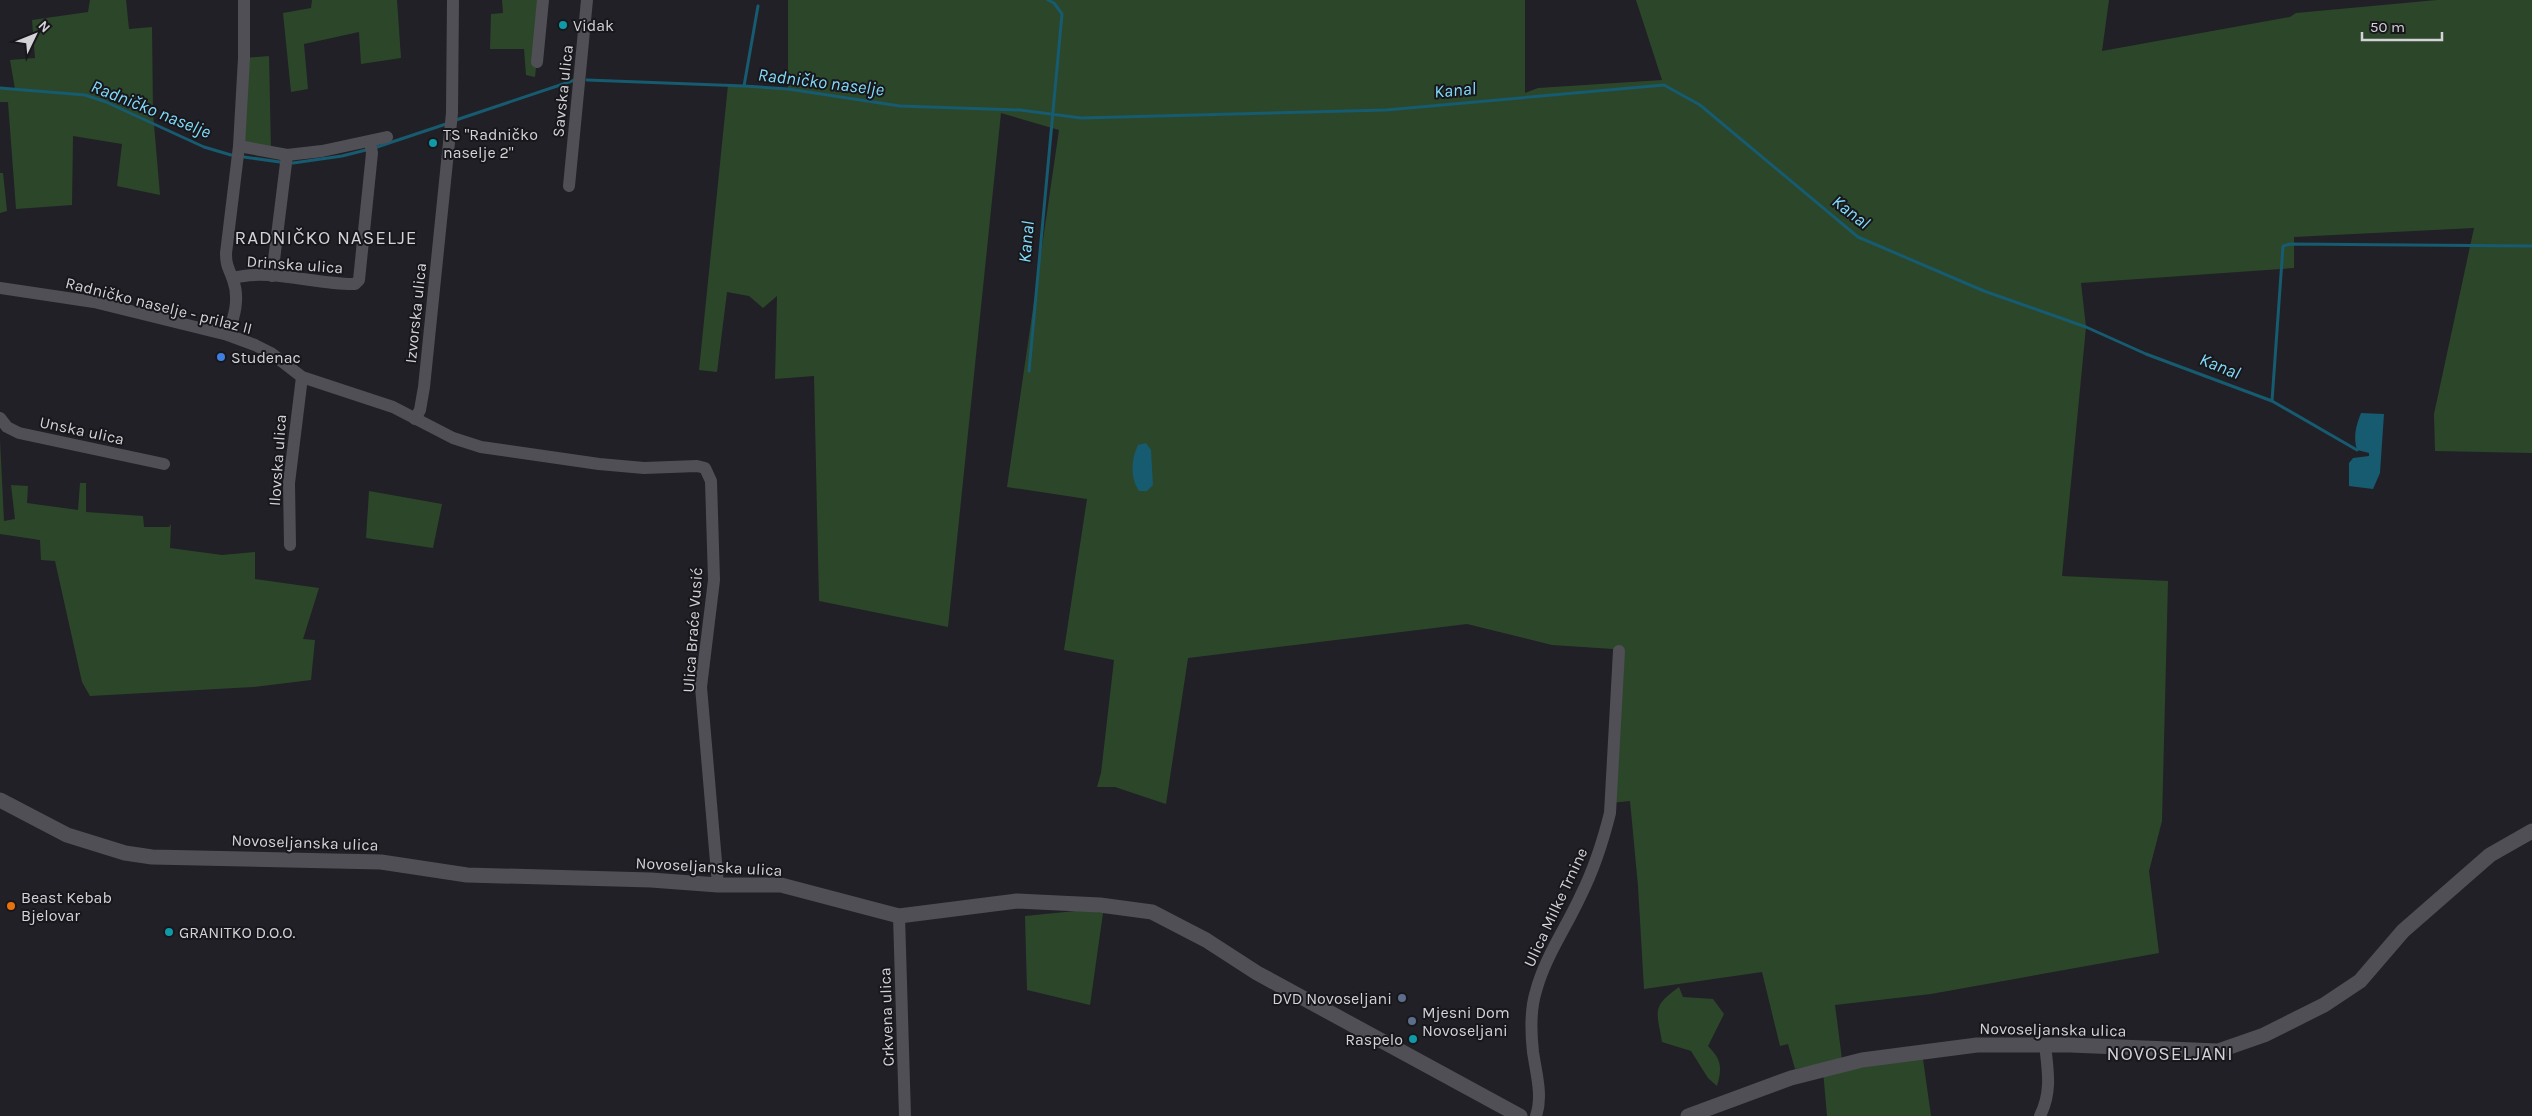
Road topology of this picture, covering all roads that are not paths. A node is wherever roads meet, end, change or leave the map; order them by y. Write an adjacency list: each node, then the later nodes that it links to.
1 (244, 0): 8 (street)
2 (453, 0): 17 (street, Izvorska ulica)
3 (543, 0): 5 (street)
4 (587, 0): 10 (street, Savska ulica)
5 (537, 62)
6 (387, 137): 7 (street)
7 (370, 142): 9 (street); 11 (street, Drinska ulica)
8 (240, 146): 9 (street); 12 (street)
9 (287, 155): 11 (street)
10 (569, 186)
11 (272, 276): 12 (street, Drinska ulica)
12 (233, 278): 14 (street)
13 (0, 288): 14 (street, Radničko naselje - prilaz II)
14 (228, 335): 15 (street, Radničko naselje - prilaz II)
15 (302, 377): 17 (street, Radničko naselje - prilaz II); 20 (street, Ilovska ulica)
16 (0, 418): 18 (street, Unska ulica)
17 (416, 419): 19 (street, Radničko naselje - prilaz II)
18 (164, 464)
19 (705, 468): 24 (street, Ulica Braće Vusić)
20 (290, 545)
21 (1619, 651): 29 (street, Ulica Milke Trnine)
22 (0, 800): 24 (main road, Novoseljanska ulica)
23 (2532, 831): 26 (main road, Novoseljanska ulica)
24 (718, 886): 25 (main road, Novoseljanska ulica)
25 (899, 916): 27 (street, Crkvena ulica); 28 (main road, Novoseljanska ulica)
26 (2045, 1045): 30 (main road, Novoseljanska ulica); 31 (street)
27 (905, 1116)
28 (1520, 1116)
29 (1536, 1116)
30 (1688, 1116)
31 (2040, 1116)

